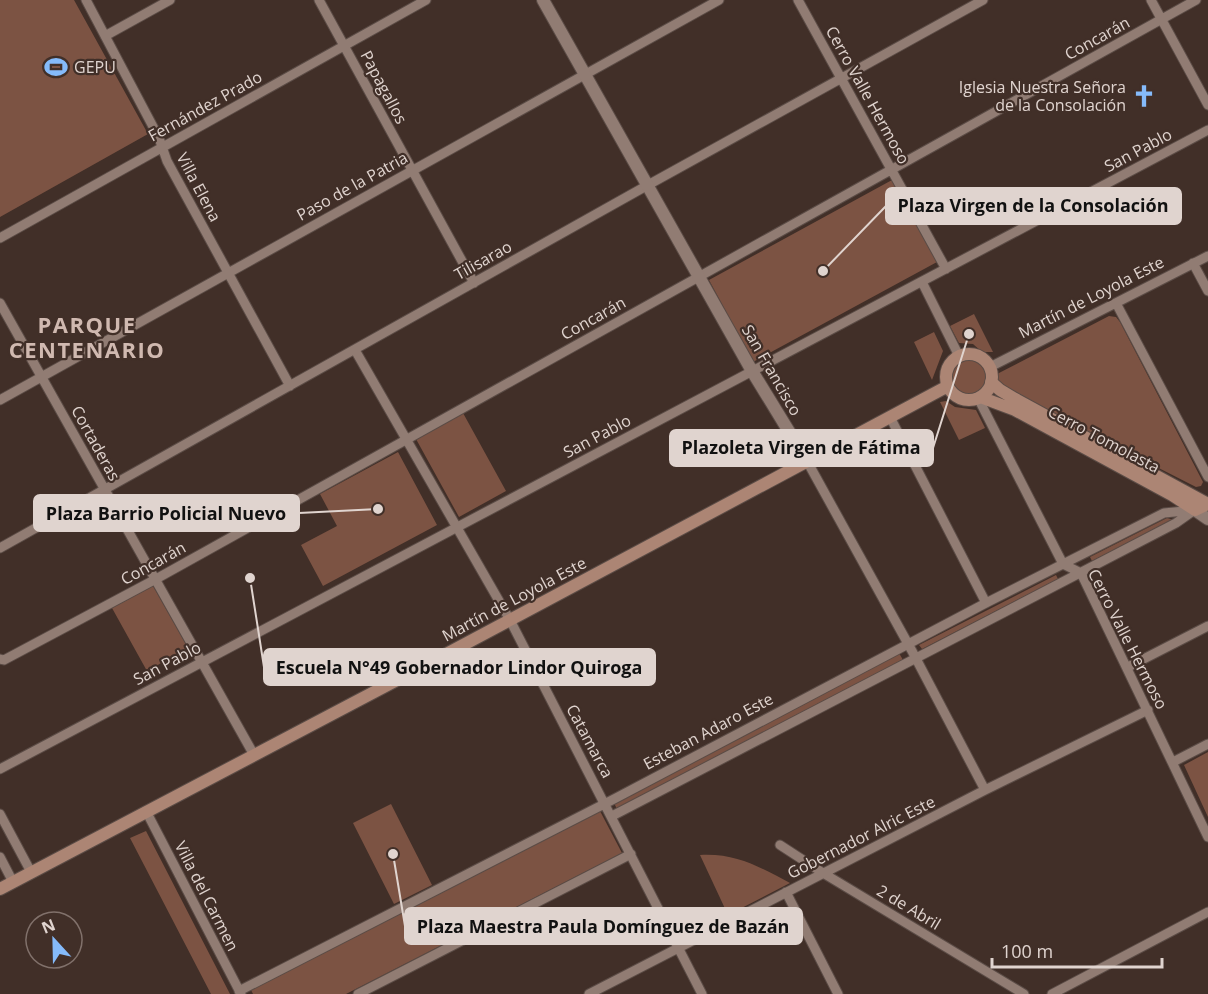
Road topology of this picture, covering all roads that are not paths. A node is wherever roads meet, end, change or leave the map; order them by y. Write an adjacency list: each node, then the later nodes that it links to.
1 (86, 0): 12 (street, Villa Elena)
2 (170, 0): 12 (street)
3 (319, 0): 13 (street, Papagallos)
4 (426, 0): 13 (street, Fernández Prado)
5 (543, 0): 14 (street, San Francisco)
6 (719, 0): 14 (street, Paso de la Patria)
7 (798, 0): 15 (street, Cerro Valle Hermoso)
8 (982, 0): 15 (street, Tilisarao)
9 (1151, 0): 11 (street)
10 (1196, 0): 11 (street, Concarán)
11 (1161, 20): 16 (street); 19 (street, Concarán)
12 (105, 36): 18 (street, Villa Elena)
13 (344, 45): 18 (street, Fernández Prado); 20 (street, Papagallos)
14 (584, 74): 20 (street, Paso de la Patria); 21 (street, San Francisco)
15 (841, 78): 19 (street, Cerro Valle Hermoso); 21 (street, Tilisarao)
16 (1208, 105)
17 (1208, 130): 25 (street, San Pablo)
18 (163, 147): 22 (street, Fernández Prado); 26 (street, Villa Elena)
19 (892, 169): 25 (street, Cerro Valle Hermoso); 27 (street, Concarán)
20 (411, 170): 26 (street, Paso de la Patria); 29 (street, Papagallos)
21 (648, 185): 27 (street, San Francisco); 29 (street, Tilisarao)
22 (0, 238)
23 (1208, 256): 24 (street, Martín de Loyola Este)
24 (1193, 263): 30 (street); 32 (street, Martín de Loyola Este)
25 (946, 268): 28 (street, San Pablo)
26 (228, 273): 37 (street, Paso de la Patria); 39 (street, Villa Elena)
27 (699, 276): 36 (street, San Francisco); 44 (street, Concarán)
28 (922, 282): 34 (street); 36 (street, San Pablo)
29 (474, 283): 33 (street, Tilisarao)
30 (1208, 291)
31 (0, 303): 37 (street, Cortaderas)
32 (1116, 303): 35 (street, Martín de Loyola Este); 46 (street)
33 (354, 350): 39 (street, Tilisarao); 44 (street, Catamarca)
34 (959, 357): 35 (main road); 40 (main road)
35 (990, 367): 38 (main road)
36 (752, 371): 45 (street, San Francisco); 51 (street, San Pablo)
37 (41, 377): 42 (street, Paso de la Patria); 47 (street, Cortaderas)
38 (991, 382): 41 (main road); 48 (main road, Cerro Tomolasta)
39 (290, 386): 47 (street, Tilisarao)
40 (948, 386): 41 (main road); 43 (main road, Martín de Loyola Este)
41 (979, 397): 49 (main road, Cerro Tomolasta); 53 (street, Cerro Valle Hermoso)
42 (0, 400)
43 (890, 417): 45 (main road, Martín de Loyola Este); 56 (street)
44 (406, 440): 51 (street, Catamarca); 55 (street, Concarán)
45 (807, 461): 57 (main road, Martín de Loyola Este); 59 (street, San Francisco)
46 (1208, 477)
47 (105, 490): 52 (street, Tilisarao); 55 (street, Cortaderas)
48 (1208, 504): 49 (main road, Esteban Adaro Este)
49 (1194, 510): 50 (street, Cerro Tomolasta); 53 (street, Esteban Adaro Este); 54 (street, Esteban Adaro Este)
50 (1208, 519)
51 (457, 527): 57 (street, Catamarca); 62 (street, San Pablo)
52 (0, 549)
53 (1063, 564): 54 (street, Cerro Valle Hermoso); 56 (street, Esteban Adaro Este)
54 (1081, 573): 60 (street, Esteban Adaro Este); 63 (street, Cerro Valle Hermoso)
55 (156, 579): 61 (street, Concarán); 62 (street, Cortaderas)
56 (986, 603): 59 (street, Esteban Adaro Este)
57 (510, 620): 66 (main road, Martín de Loyola Este); 70 (street, Catamarca)
58 (1208, 626): 63 (street)
59 (908, 644): 60 (street, San Francisco); 70 (street, Esteban Adaro Este)
60 (915, 658): 69 (street, San Francisco); 73 (street, Esteban Adaro Este)
61 (2, 660)
62 (202, 662): 66 (street, Cortaderas); 68 (street, San Pablo)
63 (1128, 667): 64 (street, Cerro Valle Hermoso)
64 (1148, 710): 67 (street, Cerro Valle Hermoso); 69 (street, Gobernador Alric Este)
65 (1208, 744): 67 (street)
66 (254, 755): 71 (main road, Martín de Loyola Este)
67 (1173, 762): 74 (street, Cerro Valle Hermoso)
68 (0, 768)
69 (985, 790): 79 (street, Gobernador Alric Este)
70 (605, 803): 73 (street, Catamarca); 86 (street, Esteban Adaro Este)
71 (146, 811): 78 (main road, Martín de Loyola Este); 86 (street, Villa del Carmen)
72 (0, 814): 78 (street)
73 (612, 816): 76 (street, Catamarca)
74 (1208, 837)
75 (780, 845): 79 (street, 2 de Abril)
76 (631, 854): 84 (street, Catamarca); 85 (street)
77 (0, 857): 80 (street)
78 (31, 872): 80 (main road, Martín de Loyola Este)
79 (823, 873): 82 (street, Gobernador Alric Este); 92 (street, 2 de Abril)
80 (13, 882): 81 (main road, Martín de Loyola Este)
81 (0, 889)
82 (786, 892): 84 (street, Gobernador Alric Este); 91 (street)
83 (1208, 912): 93 (street)
84 (679, 948): 89 (street, Gobernador Alric Este); 90 (street, Catamarca)
85 (377, 984): 87 (street); 88 (street)
86 (240, 993)
87 (358, 994)
88 (382, 994)
89 (590, 994)
90 (702, 994)
91 (838, 994)
92 (1024, 994)
93 (1052, 994)

